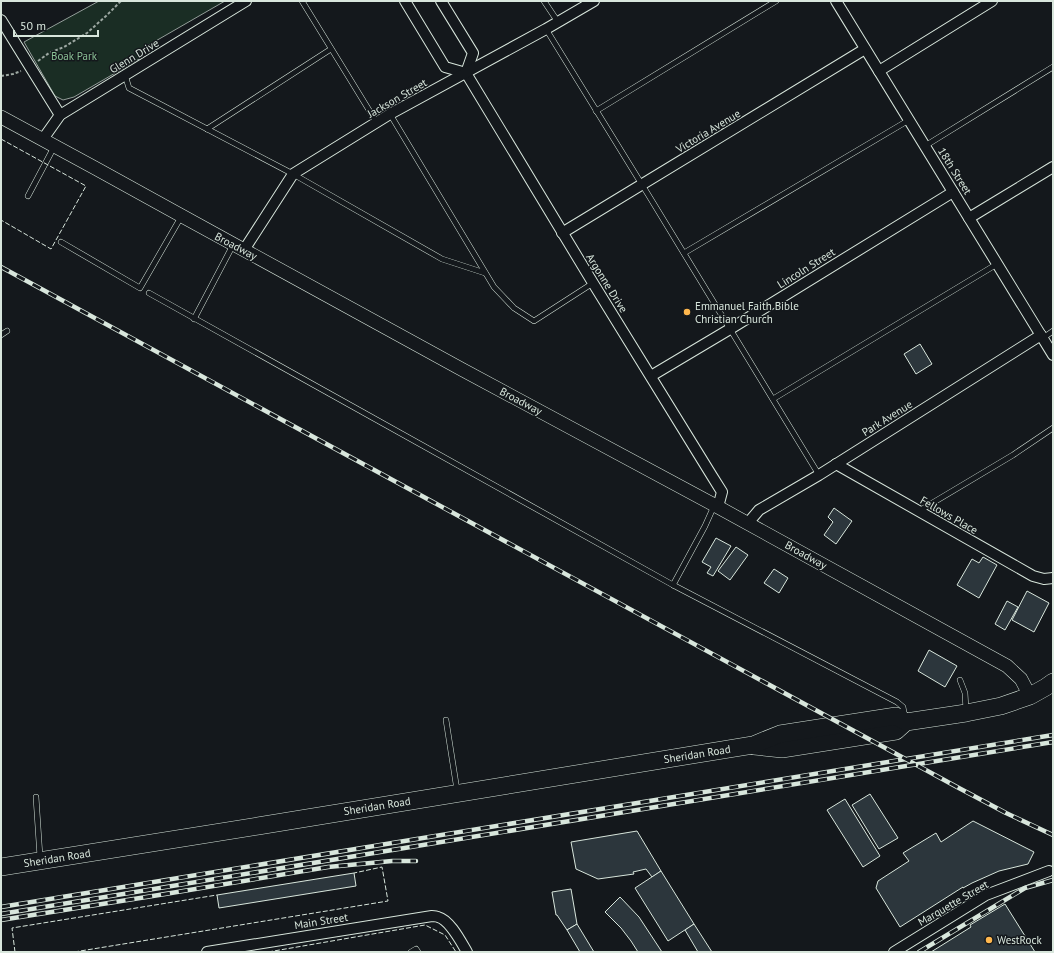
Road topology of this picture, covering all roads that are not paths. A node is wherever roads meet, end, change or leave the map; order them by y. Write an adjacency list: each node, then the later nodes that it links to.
1 (246, 1): 18 (street, Glenn Drive)
2 (302, 1): 13 (lane)
3 (405, 1): 17 (street)
4 (441, 1): 17 (street)
5 (544, 1): 11 (lane)
6 (594, 1): 11 (street, Jackson Street)
7 (776, 1): 19 (lane)
8 (836, 1): 14 (street, 18th Street)
9 (992, 1): 16 (street)
10 (1, 20): 21 (street)
11 (558, 22): 12 (street, Jackson Street)
12 (546, 30): 17 (street, Jackson Street); 19 (lane)
13 (331, 49): 24 (lane); 25 (lane)
14 (865, 49): 16 (street, 18th Street); 31 (street, Victoria Avenue)
15 (1053, 67): 28 (lane)
16 (878, 71): 23 (street, 18th Street)
17 (466, 73): 20 (street, Jackson Street); 36 (street, Argonne Drive)
18 (125, 75): 21 (street, Glenn Drive); 25 (lane)
19 (596, 111): 31 (lane)
20 (390, 114): 24 (street, Jackson Street); 41 (lane)
21 (60, 115): 26 (street, Glenn Drive)
22 (1, 117): 26 (street, Broadway)
23 (909, 120): 28 (street, 18th Street); 39 (lane)
24 (377, 123): 30 (street, Jackson Street)
25 (207, 129): 30 (lane)
26 (43, 140): 27 (street, Broadway)
27 (55, 146): 33 (lane); 34 (street, Broadway)
28 (925, 146): 32 (street, 18th Street)
29 (1053, 167): 35 (street)
30 (293, 174): 38 (street, Jackson Street); 41 (lane)
31 (642, 185): 36 (street, Victoria Avenue); 39 (lane)
32 (953, 192): 35 (street, 18th Street); 45 (street, Lincoln Street)
33 (28, 196)
34 (182, 216): 37 (lane); 38 (street, Broadway)
35 (969, 218): 40 (street, 18th Street)
36 (562, 233): 42 (street, Argonne Drive)
37 (62, 242)
38 (239, 247): 44 (lane); 56 (street, Broadway)
39 (684, 253): 45 (lane)
40 (998, 264): 49 (street, 18th Street); 52 (lane)
41 (485, 273): 42 (lane)
42 (593, 283): 51 (street, Argonne Drive)
43 (149, 293): 44 (lane)
44 (194, 319): 60 (lane)
45 (730, 329): 51 (street, Lincoln Street); 52 (lane)
46 (7, 331): 48 (lane)
47 (1053, 331): 49 (lane)
48 (1, 335)
49 (1042, 337): 50 (street, 18th Street); 54 (street, Park Avenue)
50 (1053, 355)
51 (651, 376): 56 (street, Argonne Drive)
52 (773, 399): 55 (lane)
53 (1053, 428): 57 (lane)
54 (836, 464): 55 (street, Park Avenue); 57 (street, Fellows Place)
55 (819, 475): 58 (street, Park Avenue)
56 (716, 506): 58 (street, Broadway); 60 (lane)
57 (919, 511): 59 (street, Fellows Place)
58 (748, 523): 63 (street, Broadway)
59 (1053, 578)
60 (673, 585): 66 (lane)
61 (960, 680): 64 (lane)
62 (1053, 682): 63 (highway, Sheridan Road)
63 (1030, 696): 64 (highway, Sheridan Road)
64 (966, 713): 66 (highway, Sheridan Road)
65 (446, 720): 67 (lane)
66 (906, 722): 67 (highway, Sheridan Road)
67 (458, 793): 69 (highway, Sheridan Road)
68 (36, 797): 69 (lane)
69 (41, 861): 70 (highway, Sheridan Road)
70 (1, 866)
71 (1051, 873): 76 (street, Marquette Street)
72 (207, 952): 75 (street, Main Street)
73 (411, 952): 74 (lane)
74 (418, 952)
75 (467, 952)
76 (894, 952)

